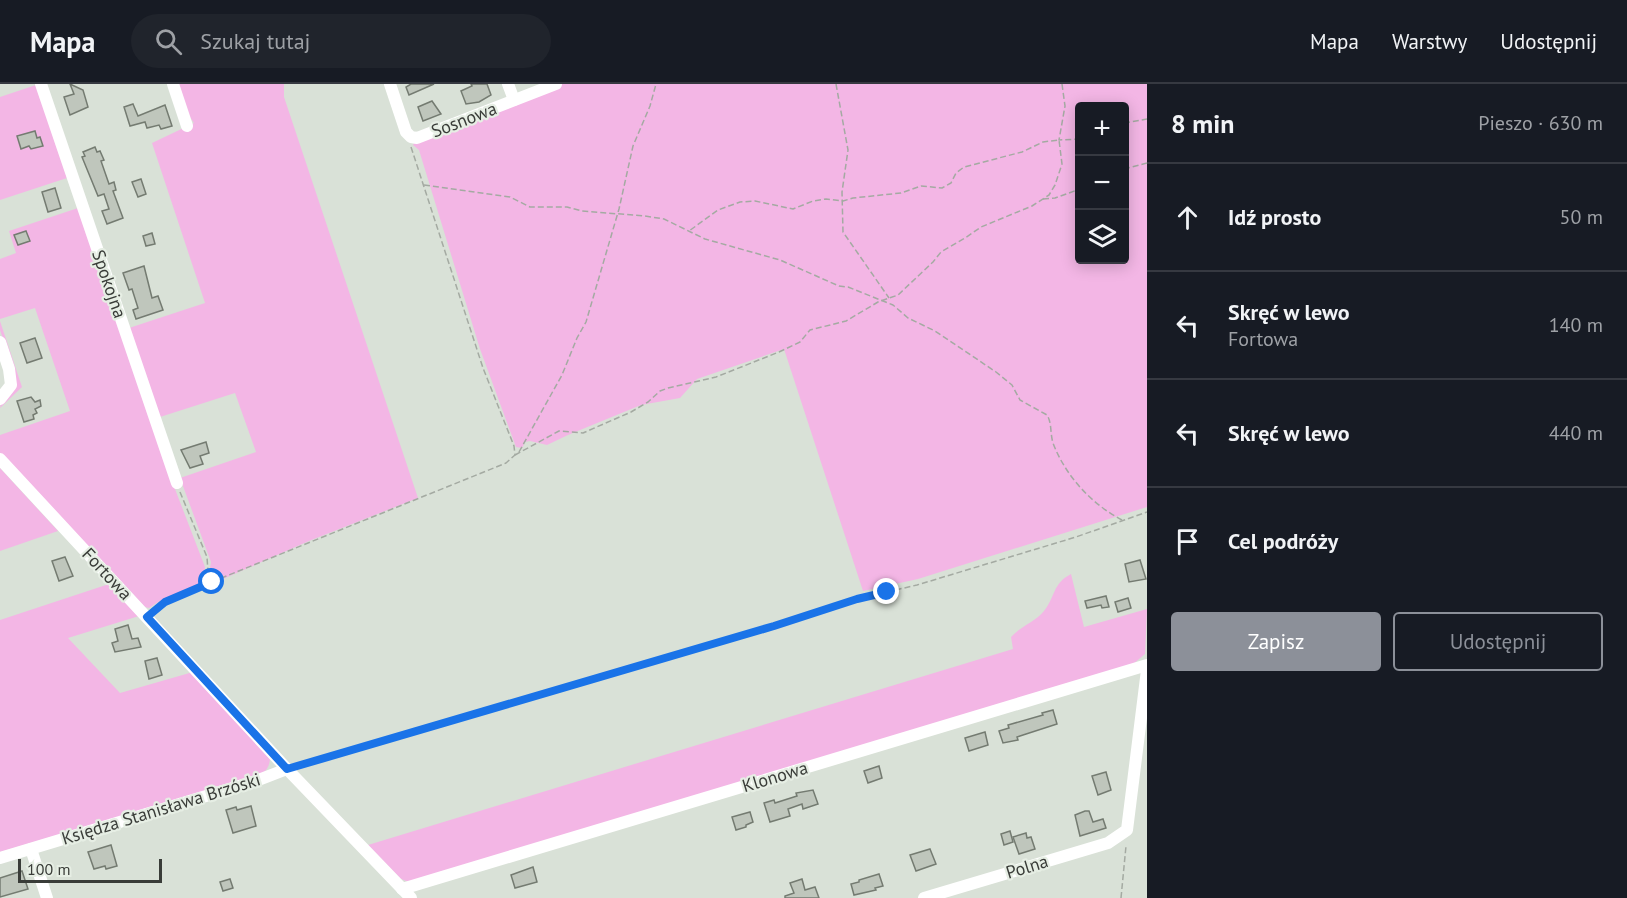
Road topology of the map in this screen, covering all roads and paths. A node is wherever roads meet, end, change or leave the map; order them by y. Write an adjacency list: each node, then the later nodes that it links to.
1 (41, 84): 30 (street, Spokojna)
2 (173, 84): 12 (street)
3 (390, 84): 13 (street)
4 (508, 84): 9 (street)
5 (556, 84): 9 (street, Sosnowa)
6 (656, 84): 22 (path)
7 (836, 84): 21 (path)
8 (1062, 84): 15 (path)
9 (514, 100): 13 (street, Sosnowa)
10 (1147, 119): 11 (path)
11 (1129, 122)
12 (187, 126)
13 (406, 132): 18 (path)
14 (1075, 139): 15 (path)
15 (1059, 140): 20 (path); 21 (path)
16 (1147, 163): 17 (path)
17 (1129, 168)
18 (424, 185): 22 (path); 28 (path)
19 (1075, 191): 20 (path)
20 (1043, 199): 24 (path)
21 (843, 201): 23 (path); 24 (path)
22 (617, 215): 23 (path); 28 (path)
23 (689, 231): 25 (path)
24 (890, 299): 25 (path)
25 (884, 300): 28 (path); 32 (path)
26 (0, 342): 27 (street)
27 (0, 399)
28 (515, 455): 33 (path)
29 (0, 459): 34 (street, Fortowa)
30 (177, 483): 33 (path)
31 (1147, 512): 32 (path)
32 (1124, 520): 37 (path)
33 (198, 588): 34 (path)
34 (147, 617): 37 (street, Fortowa)
35 (1147, 666): 41 (street, Klonowa)
36 (1147, 670): 38 (street)
37 (287, 769): 39 (street, Księdza Stanisława Brzóski); 41 (street, Fortowa)
38 (1127, 830): 43 (street, Polna); 44 (path)
39 (31, 849): 40 (street, Księdza Stanisława Brzóski); 42 (street)
40 (0, 858)
41 (407, 893)
42 (47, 898)
43 (924, 898)
44 (1121, 898)

